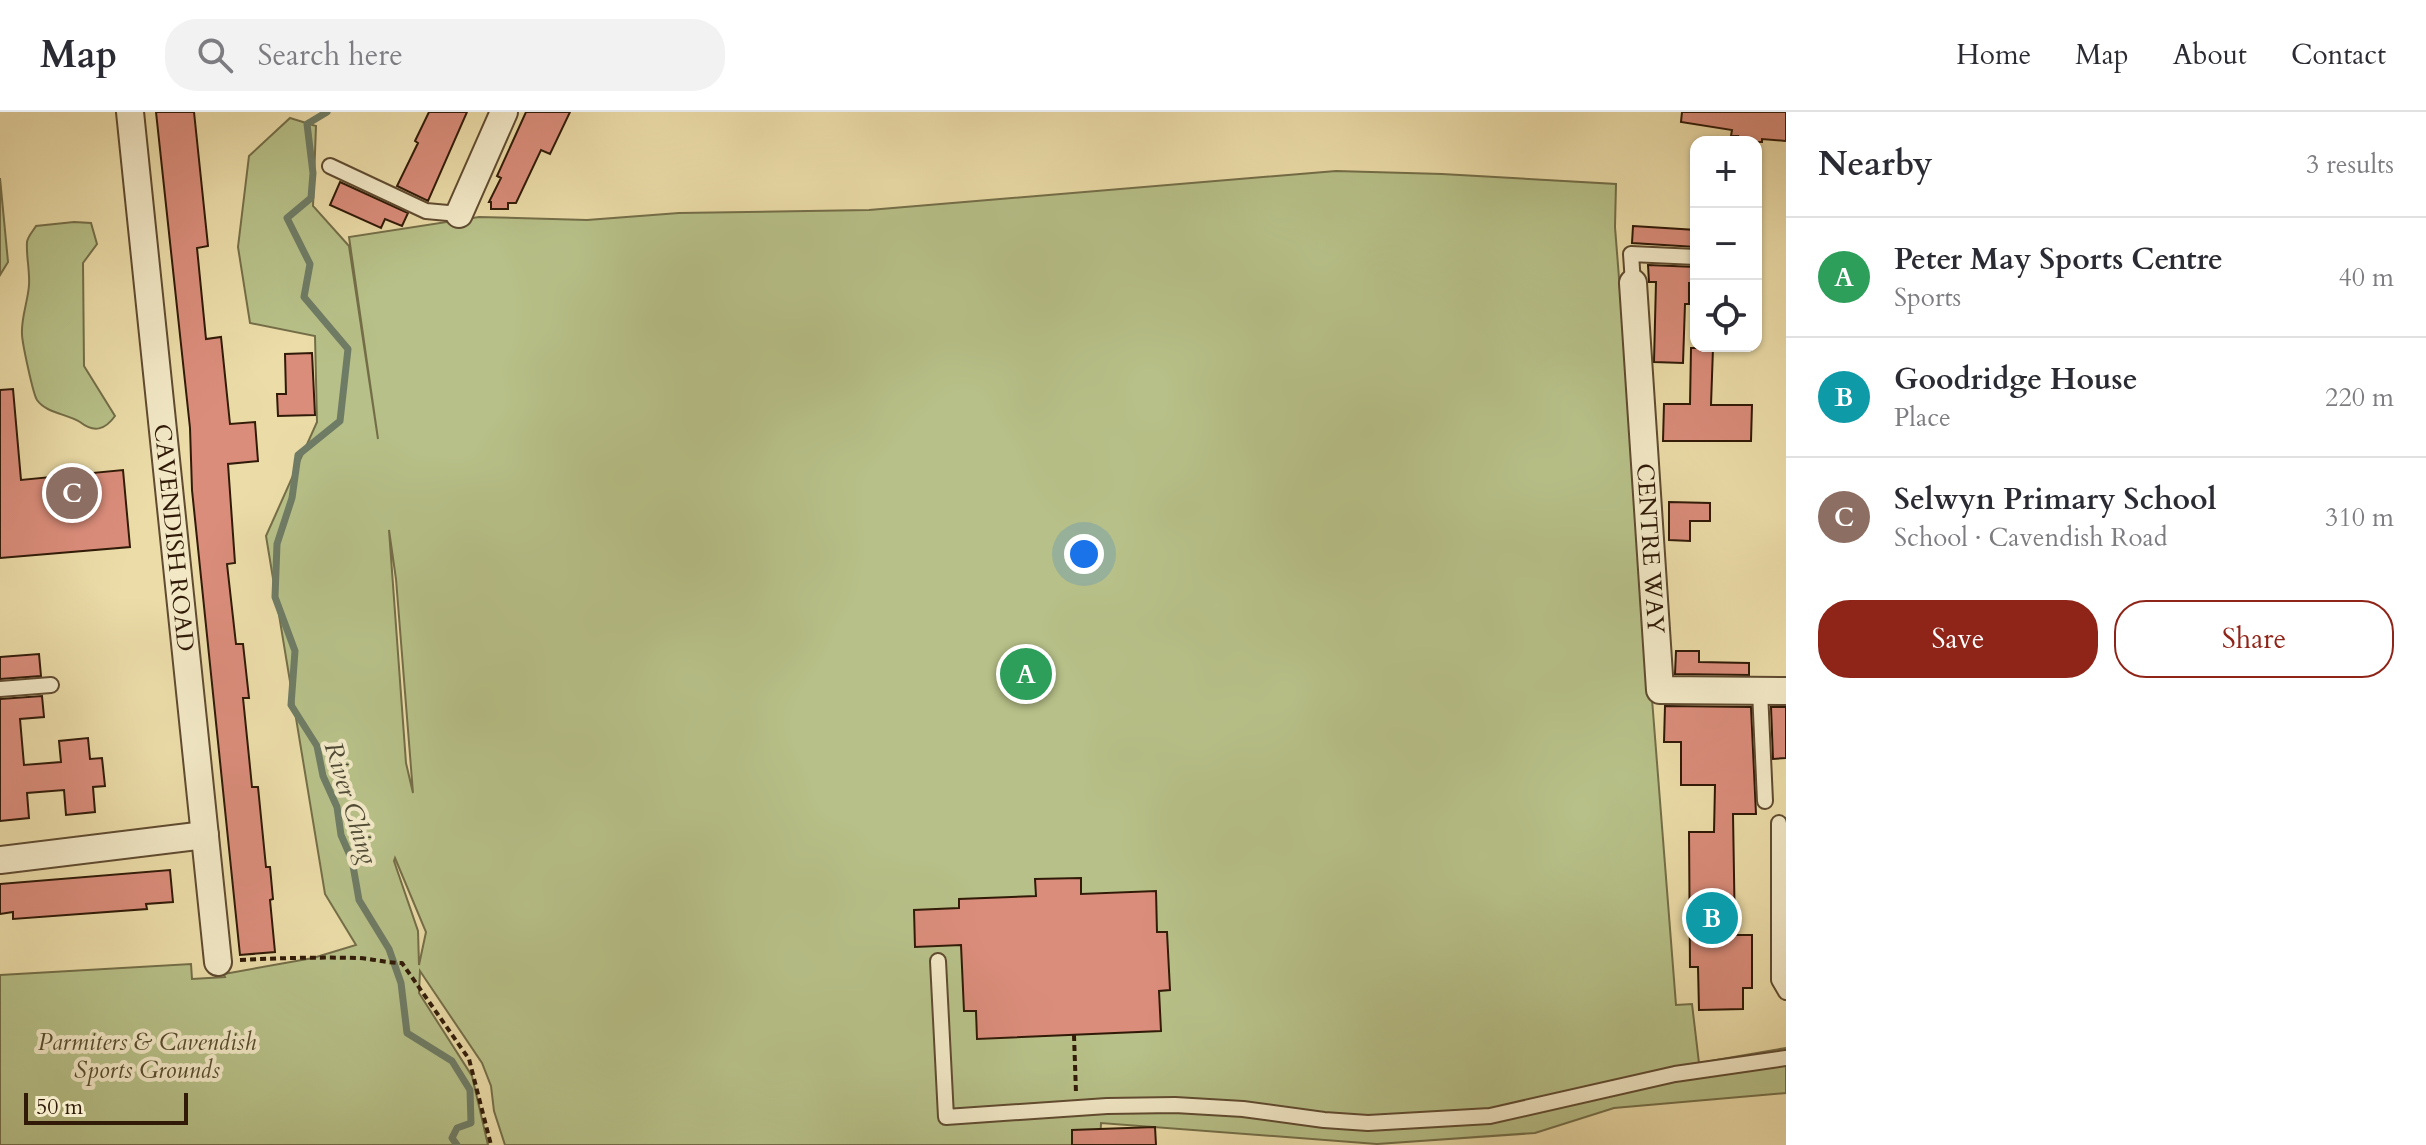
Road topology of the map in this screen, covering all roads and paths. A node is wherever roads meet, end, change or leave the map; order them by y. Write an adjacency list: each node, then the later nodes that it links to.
1 (130, 112): 12 (street, CAVENDISH ROAD)
2 (504, 112): 4 (street)
3 (330, 166): 4 (lane)
4 (459, 214)
5 (1690, 257): 6 (lane)
6 (1633, 283): 9 (street, CENTRE WAY)
7 (51, 685): 8 (lane)
8 (0, 689)
9 (1773, 691): 10 (lane)
10 (1765, 801)
11 (1779, 823): 16 (lane)
12 (205, 835): 13 (street); 15 (street, CAVENDISH ROAD)
13 (0, 860)
14 (938, 961): 19 (lane)
15 (218, 962): 20 (path)
16 (1786, 992)
17 (1074, 1035): 19 (path)
18 (1786, 1058): 19 (lane)
19 (1077, 1107)
20 (491, 1145)

